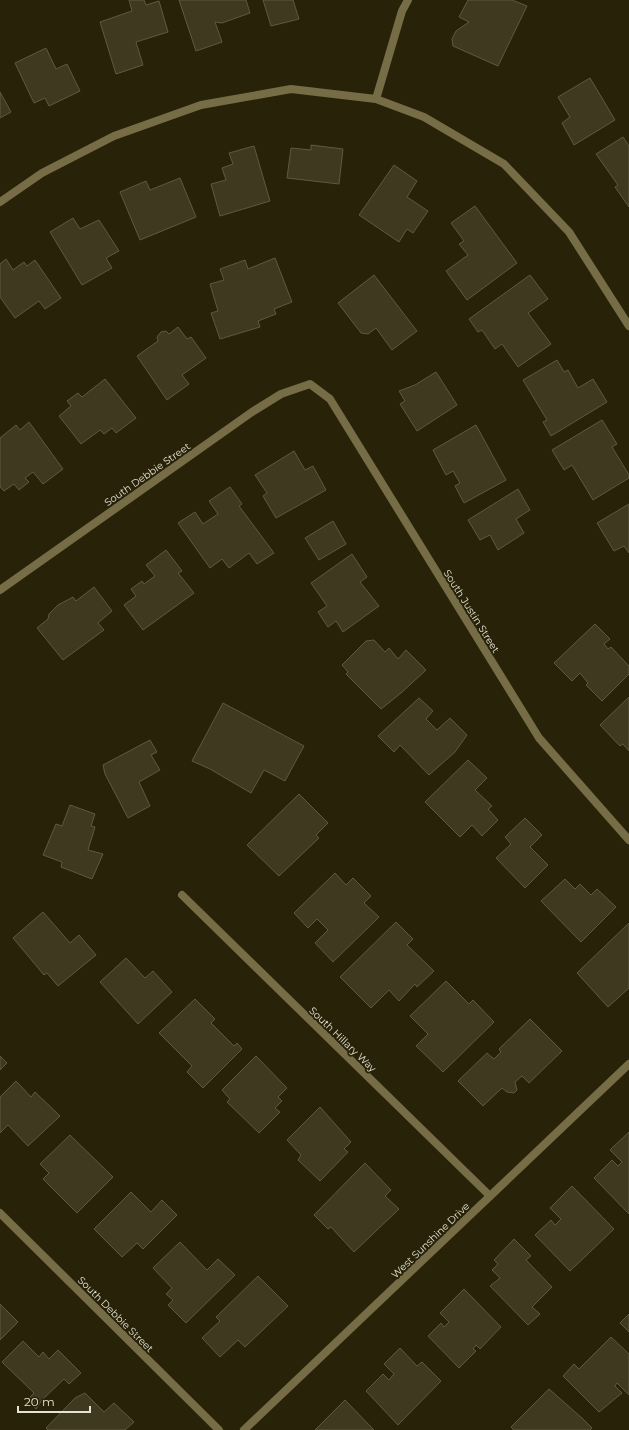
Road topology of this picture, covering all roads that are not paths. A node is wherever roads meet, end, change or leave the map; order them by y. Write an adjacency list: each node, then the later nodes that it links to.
1 (408, 0): 2 (street)
2 (376, 99): 3 (street); 4 (street)
3 (0, 202)
4 (629, 326)
5 (310, 384): 6 (street, South Debbie Street); 7 (street, South Justin Street)
6 (0, 590)
7 (629, 840)
8 (182, 895): 10 (street, South Hillary Way)
9 (629, 1064): 10 (street, West Sunshine Drive)
10 (490, 1196): 13 (street, West Sunshine Drive)
11 (0, 1213): 12 (street, South Debbie Street)
12 (219, 1430)
13 (244, 1430)

